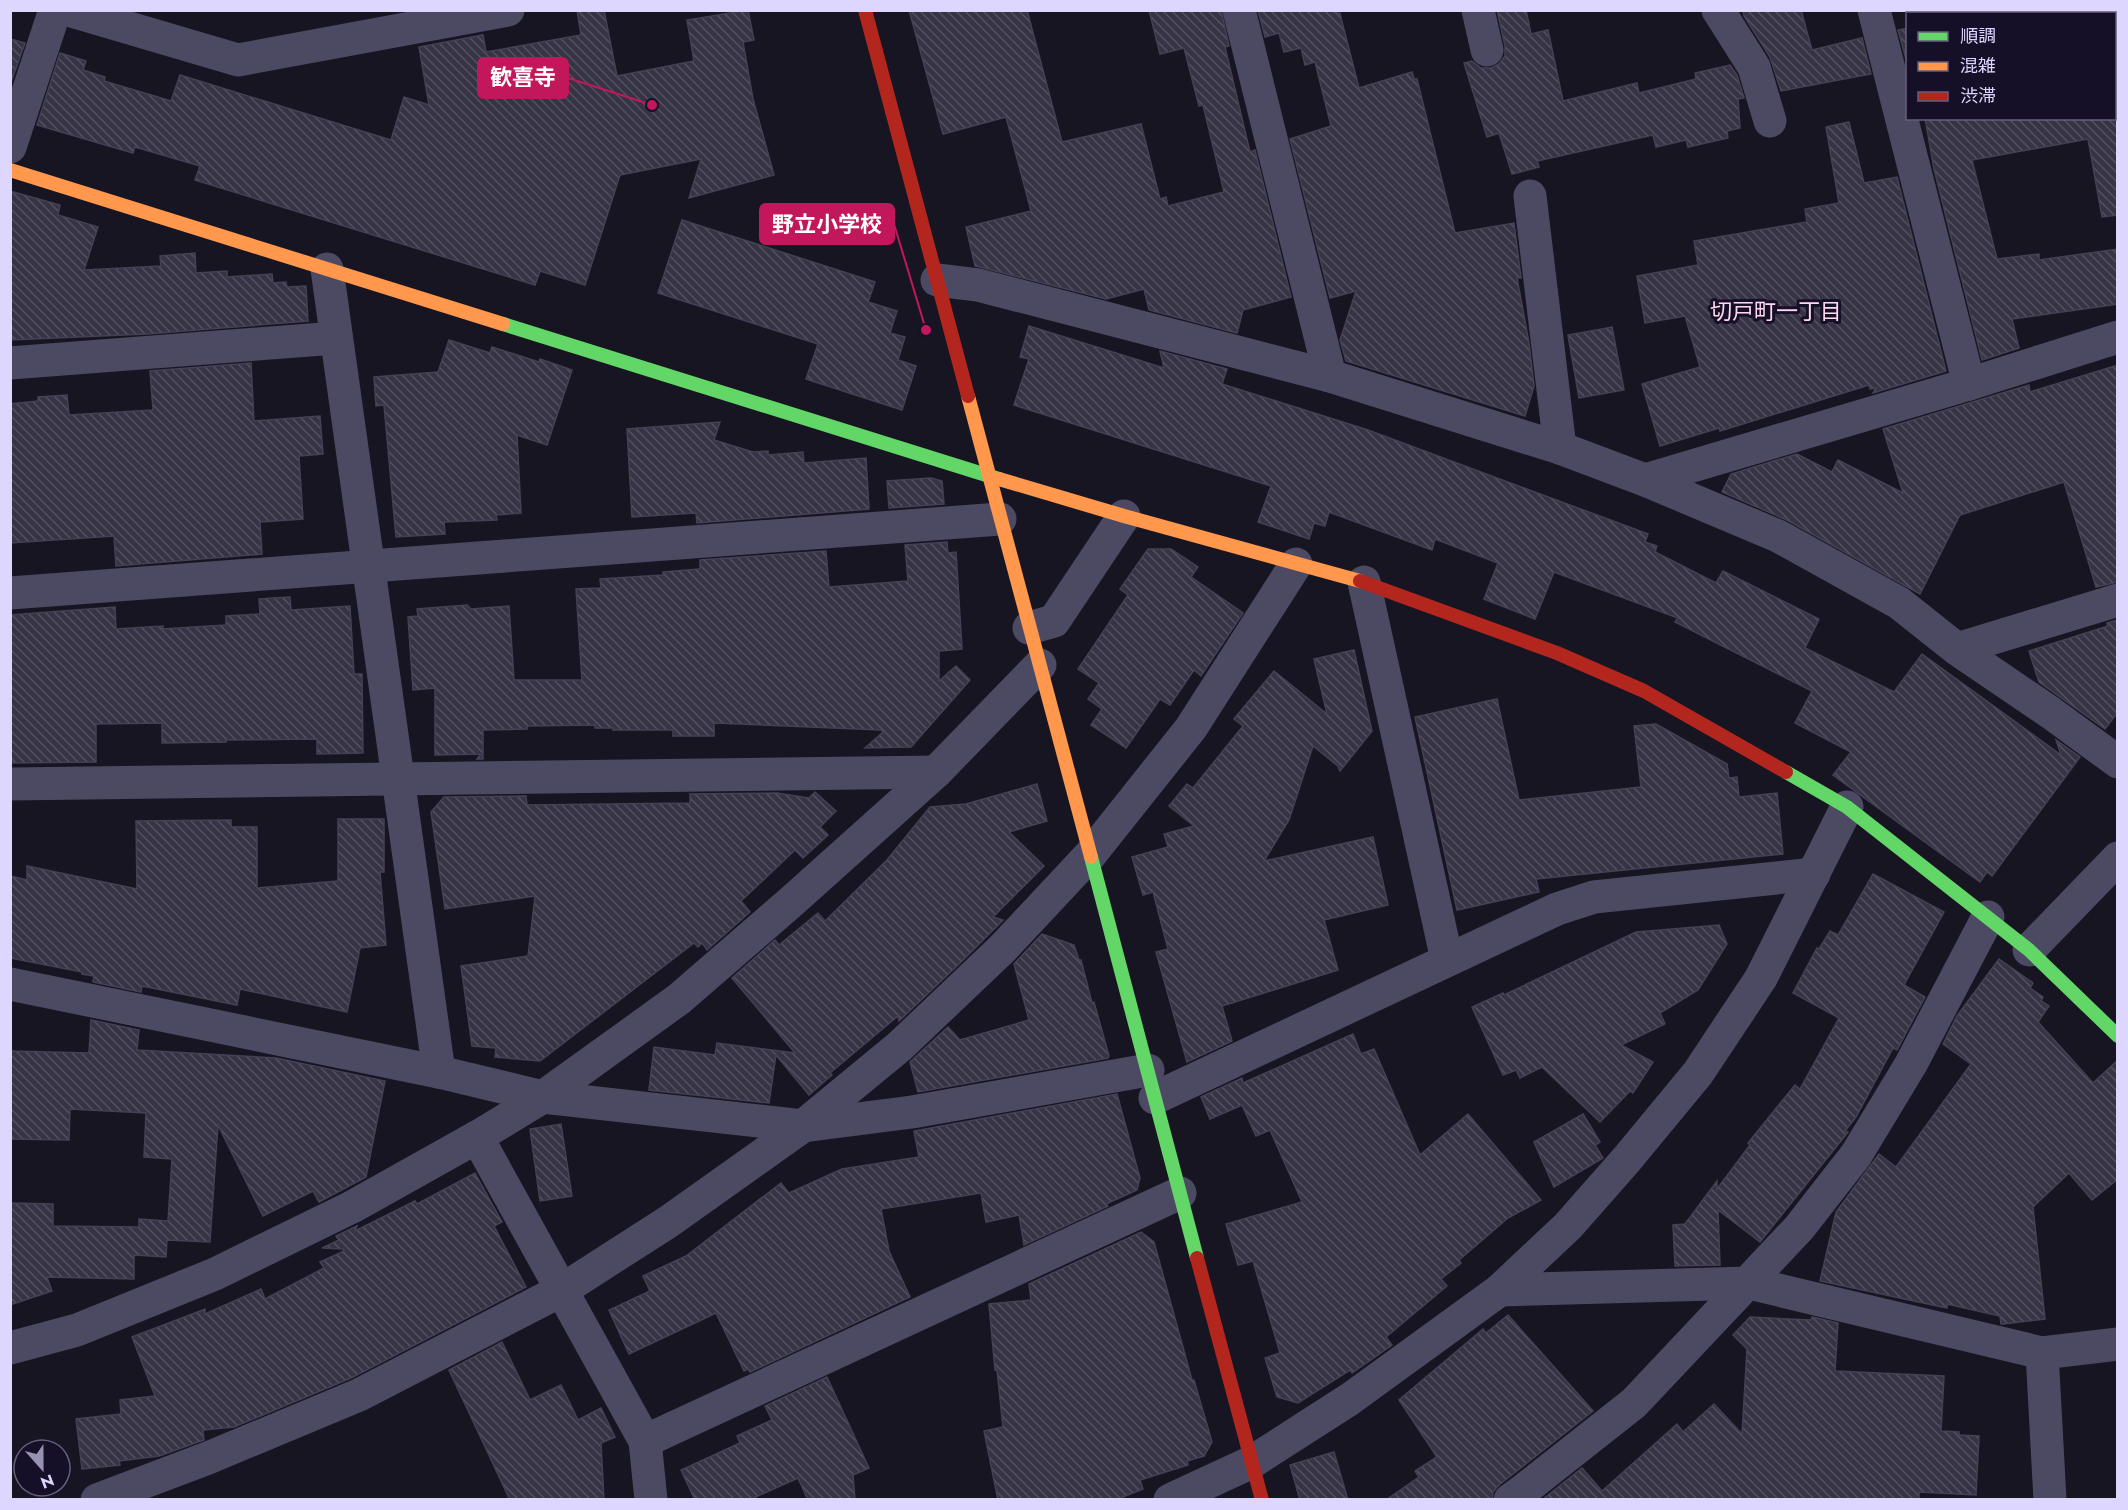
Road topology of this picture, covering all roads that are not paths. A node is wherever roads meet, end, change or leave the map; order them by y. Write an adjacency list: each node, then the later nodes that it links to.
1 (508, 10): 7 (street)
2 (865, 10): 14 (street)
3 (1239, 10): 18 (street)
4 (1478, 10): 8 (street)
5 (1718, 10): 9 (street)
6 (1874, 10): 19 (street)
7 (73, 12): 10 (street)
8 (1487, 50)
9 (1770, 121)
10 (10, 147)
11 (10, 170): 13 (street)
12 (1530, 196): 20 (street)
13 (327, 269): 16 (street); 21 (street)
14 (937, 280): 18 (street); 21 (street)
15 (2118, 337): 19 (street)
16 (336, 338): 17 (street); 26 (street)
17 (10, 363)
18 (1330, 376): 20 (street)
19 (1969, 384): 22 (street)
20 (1560, 448): 22 (street)
21 (989, 476): 23 (street); 24 (street)
22 (1645, 480): 31 (street)
23 (1124, 516): 25 (street); 30 (street)
24 (1000, 519): 26 (street); 30 (street)
25 (1296, 564): 27 (street); 38 (street)
26 (368, 566): 28 (street); 35 (street)
27 (1364, 582): 37 (street); 43 (street)
28 (10, 593)
29 (2118, 600): 31 (street)
30 (1029, 628): 32 (street)
31 (1957, 649): 33 (street)
32 (1040, 665): 34 (street); 38 (street)
33 (2118, 762)
34 (936, 772): 35 (street); 48 (street)
35 (398, 778): 36 (street); 46 (street)
36 (10, 784)
37 (1847, 807): 40 (street); 41 (street)
38 (1090, 855): 47 (street); 49 (street)
39 (2118, 858): 42 (street)
40 (1814, 874): 43 (street); 54 (street)
41 (1988, 917): 42 (street); 52 (street)
42 (2029, 950): 45 (street)
43 (1447, 960): 47 (street)
44 (10, 984): 46 (street)
45 (2118, 1036)
46 (439, 1072): 48 (street)
47 (1151, 1084): 49 (street); 51 (street)
48 (543, 1097): 49 (street); 50 (street)
49 (803, 1126): 53 (street)
50 (477, 1137): 53 (street); 56 (street)
51 (1180, 1193): 58 (street); 59 (street)
52 (1749, 1283): 54 (street); 57 (street); 60 (street)
53 (562, 1290): 58 (street); 61 (street)
54 (1500, 1290): 59 (street)
55 (2118, 1344): 57 (street)
56 (10, 1348)
57 (2042, 1353): 65 (street)
58 (645, 1441): 62 (street)
59 (1252, 1462): 63 (street); 64 (street)
60 (1521, 1496)
61 (97, 1500)
62 (651, 1500)
63 (1170, 1500)
64 (1262, 1500)
65 (2050, 1500)

